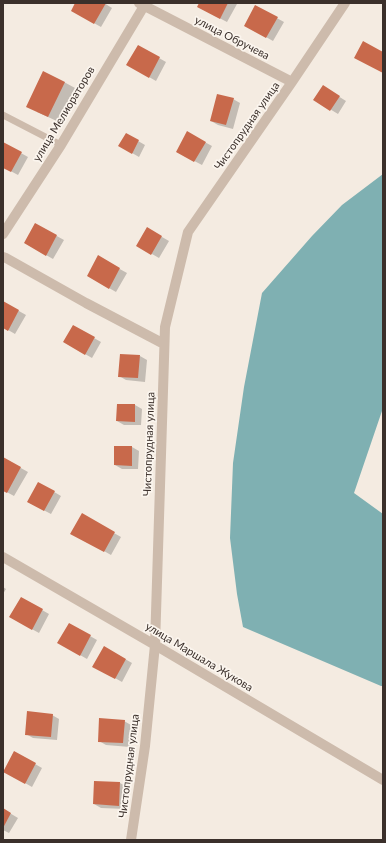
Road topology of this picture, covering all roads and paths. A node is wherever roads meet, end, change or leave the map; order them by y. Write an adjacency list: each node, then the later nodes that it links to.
1 (345, 3): 3 (street, Чистопрудная улица)
2 (141, 4): 3 (street, улица Обручева); 5 (street, улица Мелиораторов)
3 (292, 82): 8 (street, Чистопрудная улица)
4 (3, 115): 5 (lane)
5 (61, 145): 6 (street, улица Мелиораторов)
6 (3, 234)
7 (3, 257): 8 (street)
8 (164, 344): 10 (street, Чистопрудная улица)
9 (3, 557): 10 (street, улица Маршала Жукова)
10 (154, 645): 11 (street, улица Маршала Жукова); 12 (street, Чистопрудная улица)
11 (383, 780)
12 (131, 840)

